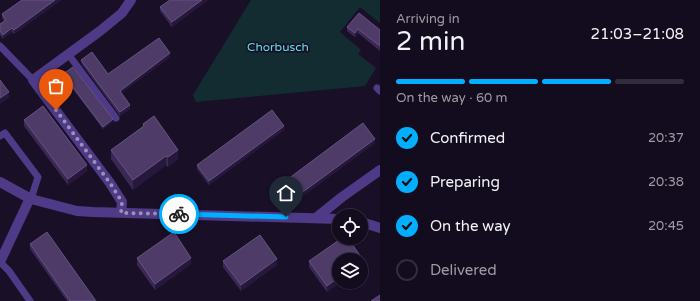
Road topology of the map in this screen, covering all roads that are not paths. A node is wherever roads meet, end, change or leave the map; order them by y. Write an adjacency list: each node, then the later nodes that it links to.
1 (131, 0): 3 (street)
2 (0, 46): 4 (lane)
3 (68, 54): 4 (street); 5 (lane)
4 (33, 80): 10 (street)
5 (116, 118)
6 (0, 136): 9 (lane)
7 (380, 170): 11 (street)
8 (0, 182): 9 (street)
9 (30, 198): 10 (street); 15 (street)
10 (121, 213): 11 (street)
11 (316, 218): 12 (street)
12 (332, 219)
13 (368, 224): 14 (street)
14 (380, 228)
15 (0, 262): 16 (lane)
16 (30, 301)

